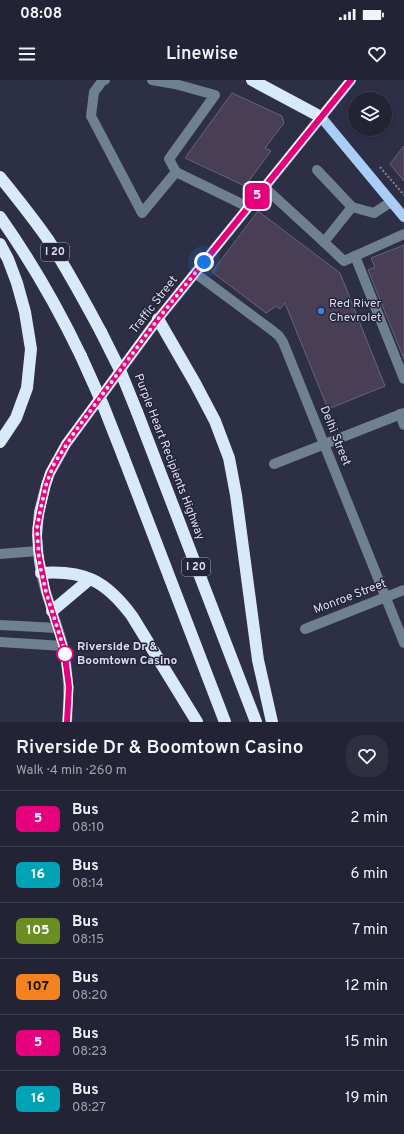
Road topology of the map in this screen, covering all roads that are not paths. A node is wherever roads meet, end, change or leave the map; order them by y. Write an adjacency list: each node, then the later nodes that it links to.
1 (105, 80): 7 (street)
2 (152, 80): 7 (street)
3 (252, 80): 5 (highway)
4 (351, 80): 5 (main road, Traffic Street)
5 (320, 117): 9 (main road, Traffic Street); 10 (main road)
6 (318, 170): 12 (street)
7 (176, 172): 11 (street)
8 (0, 178): 43 (highway, Purple Heart Recipients Highway / I 20, bridge)
9 (264, 187): 11 (main road, Traffic Street); 16 (street)
10 (392, 202): 12 (street); 14 (main road)
11 (248, 206): 19 (main road, Traffic Street)
12 (352, 207): 16 (street)
13 (0, 217): 42 (highway, I 20, bridge)
14 (404, 217)
15 (404, 234): 18 (street)
16 (324, 242): 18 (street)
17 (0, 244): 24 (highway)
18 (355, 256): 21 (street)
19 (195, 273): 20 (main road, Traffic Street); 25 (street, Delhi Street)
20 (158, 319): 27 (main road, Traffic Street); 44 (highway)
21 (404, 379)
22 (402, 413): 23 (street); 25 (street)
23 (404, 425)
24 (0, 442)
25 (324, 444): 26 (street); 32 (street, Delhi Street)
26 (274, 464)
27 (38, 551): 28 (street); 29 (main road, Traffic Street)
28 (0, 554)
29 (41, 573): 30 (highway); 33 (street)
30 (90, 579): 33 (highway); 41 (highway)
31 (404, 590): 32 (street, Monroe Street)
32 (385, 598): 36 (street, Monroe Street); 38 (street, Delhi Street)
33 (52, 611): 35 (street)
34 (0, 626): 35 (street)
35 (57, 628): 39 (street)
36 (304, 629)
37 (0, 642): 39 (street)
38 (404, 643)
39 (63, 646): 40 (street)
40 (67, 722)
41 (197, 722)
42 (224, 722)
43 (256, 722)
44 (272, 722)

